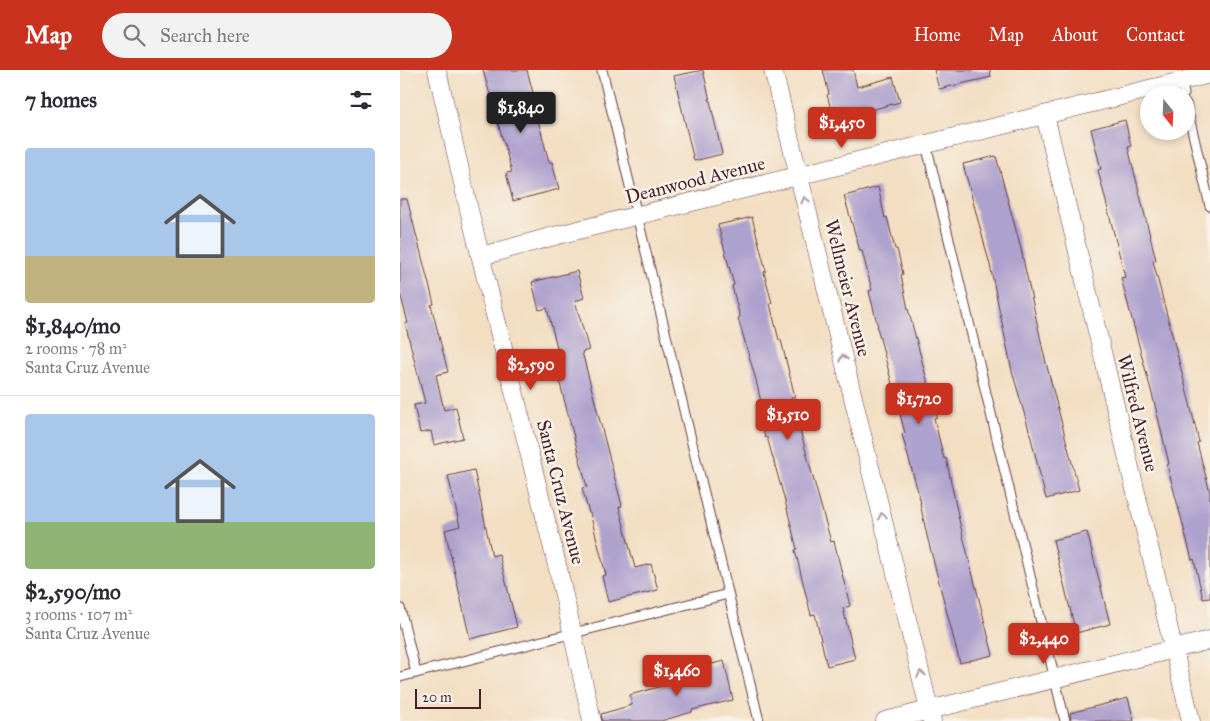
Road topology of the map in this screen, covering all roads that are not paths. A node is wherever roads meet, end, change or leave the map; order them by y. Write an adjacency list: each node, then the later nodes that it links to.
1 (437, 70): 13 (street, Santa Cruz Avenue)
2 (602, 70): 12 (lane)
3 (773, 70): 10 (street, Wellmeier Avenue)
4 (1210, 74): 5 (street, Deanwood Avenue)
5 (1186, 85)
6 (1140, 96): 7 (street, Deanwood Avenue)
7 (1045, 115): 9 (street, Deanwood Avenue); 18 (street, Wilfred Avenue)
8 (1194, 140): 11 (lane)
9 (926, 144): 10 (street, Deanwood Avenue); 21 (lane)
10 (799, 176): 12 (street, Deanwood Avenue); 22 (street, Wellmeier Avenue, one-way to 10)
11 (1210, 206)
12 (637, 216): 13 (street, Deanwood Avenue); 14 (lane)
13 (482, 256): 16 (street, Santa Cruz Avenue)
14 (728, 594): 16 (lane); 24 (lane)
15 (400, 608): 19 (lane)
16 (571, 634): 19 (lane); 23 (street, Santa Cruz Avenue)
17 (1210, 640): 18 (street)
18 (1173, 648): 21 (street); 27 (street, Wilfred Avenue)
19 (416, 673): 20 (lane)
20 (400, 677)
21 (1055, 678): 22 (street); 26 (lane)
22 (931, 716): 25 (street)
23 (592, 721)
24 (759, 721)
25 (885, 721)
26 (1066, 721)
27 (1191, 721)

